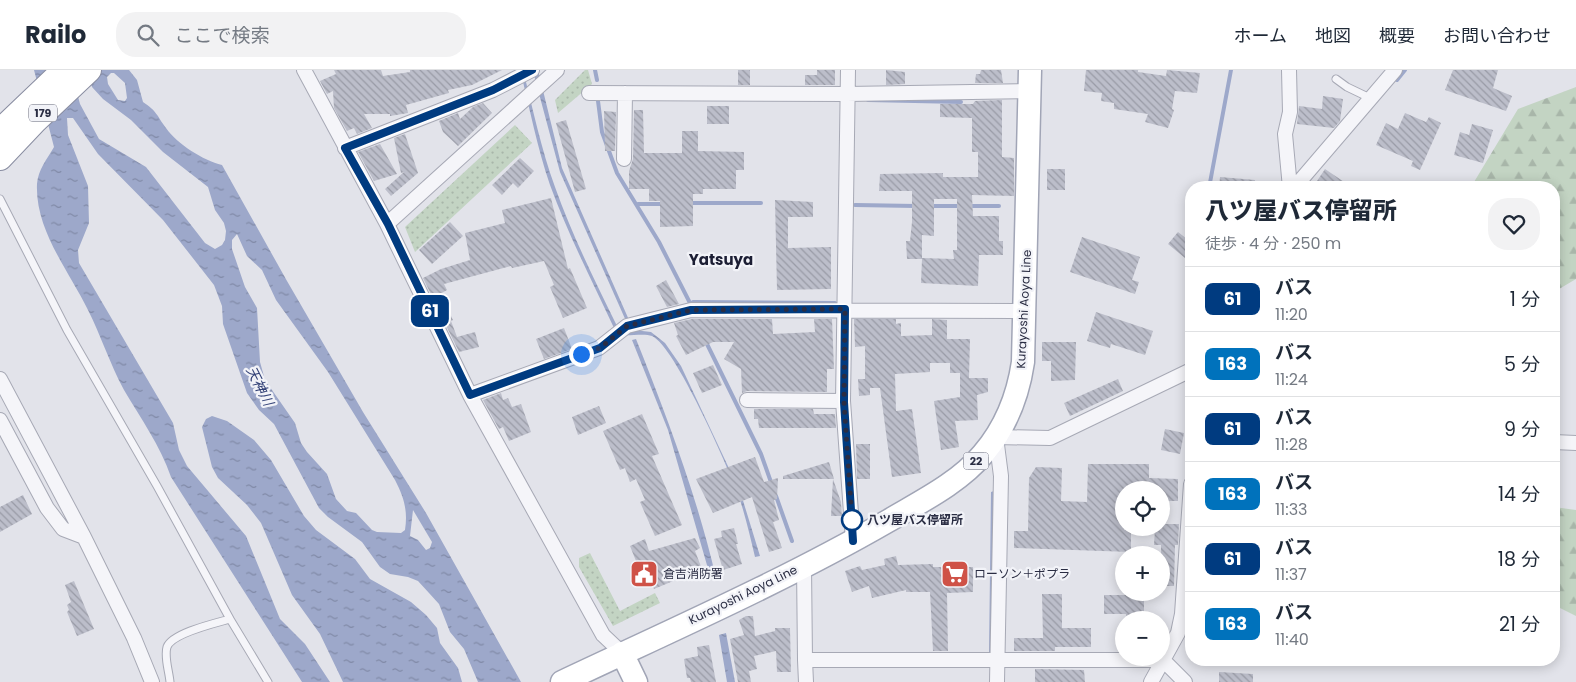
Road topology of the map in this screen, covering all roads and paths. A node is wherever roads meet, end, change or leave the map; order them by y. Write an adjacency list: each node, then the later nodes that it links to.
1 (64, 70): 16 (highway, 179)
2 (89, 70): 18 (highway, 179)
3 (304, 70): 17 (street)
4 (532, 70): 9 (street)
5 (557, 70): 23 (street)
6 (848, 70): 14 (street)
7 (1289, 70): 20 (street)
8 (1395, 70): 15 (street)
9 (516, 75): 17 (street)
10 (1336, 79): 15 (lane)
11 (1030, 80): 14 (street); 25 (main road, Kurayoshi Aoya Line / 22)
12 (589, 93): 13 (street)
13 (625, 93): 14 (street); 19 (street)
14 (847, 94): 24 (street)
15 (1370, 98): 21 (street)
16 (0, 131)
17 (345, 148): 23 (street)
18 (0, 158)
19 (624, 159)
20 (1289, 181)
21 (1300, 181)
22 (0, 199): 39 (lane)
23 (388, 224): 28 (street)
24 (845, 309): 25 (street); 28 (street); 30 (street)
25 (1026, 311): 32 (main road, Kurayoshi Aoya Line / 22)
26 (1185, 373): 32 (street)
27 (0, 379): 35 (street)
28 (470, 395): 41 (street)
29 (747, 400): 30 (street)
30 (844, 402): 36 (street)
31 (0, 420): 35 (street)
32 (996, 437): 36 (main road, Kurayoshi Aoya Line / 22); 44 (street)
33 (1560, 442): 34 (street)
34 (1576, 443)
35 (84, 537): 48 (street)
36 (853, 541): 37 (main road, Kurayoshi Aoya Line / 22)
37 (804, 566): 41 (main road, Kurayoshi Aoya Line / 22); 42 (street)
38 (1185, 571): 40 (street)
39 (230, 618): 49 (lane); 50 (lane)
40 (1170, 648)
41 (622, 653): 47 (main road, Kurayoshi Aoya Line); 51 (main road)
42 (804, 660): 44 (street); 52 (street)
43 (1115, 661): 44 (street)
44 (997, 662): 53 (street)
45 (1159, 666): 54 (street)
46 (1169, 666): 55 (street)
47 (572, 678)
48 (152, 682)
49 (170, 682)
50 (268, 682)
51 (636, 682)
52 (806, 682)
53 (997, 682)
54 (1150, 682)
55 (1185, 682)

